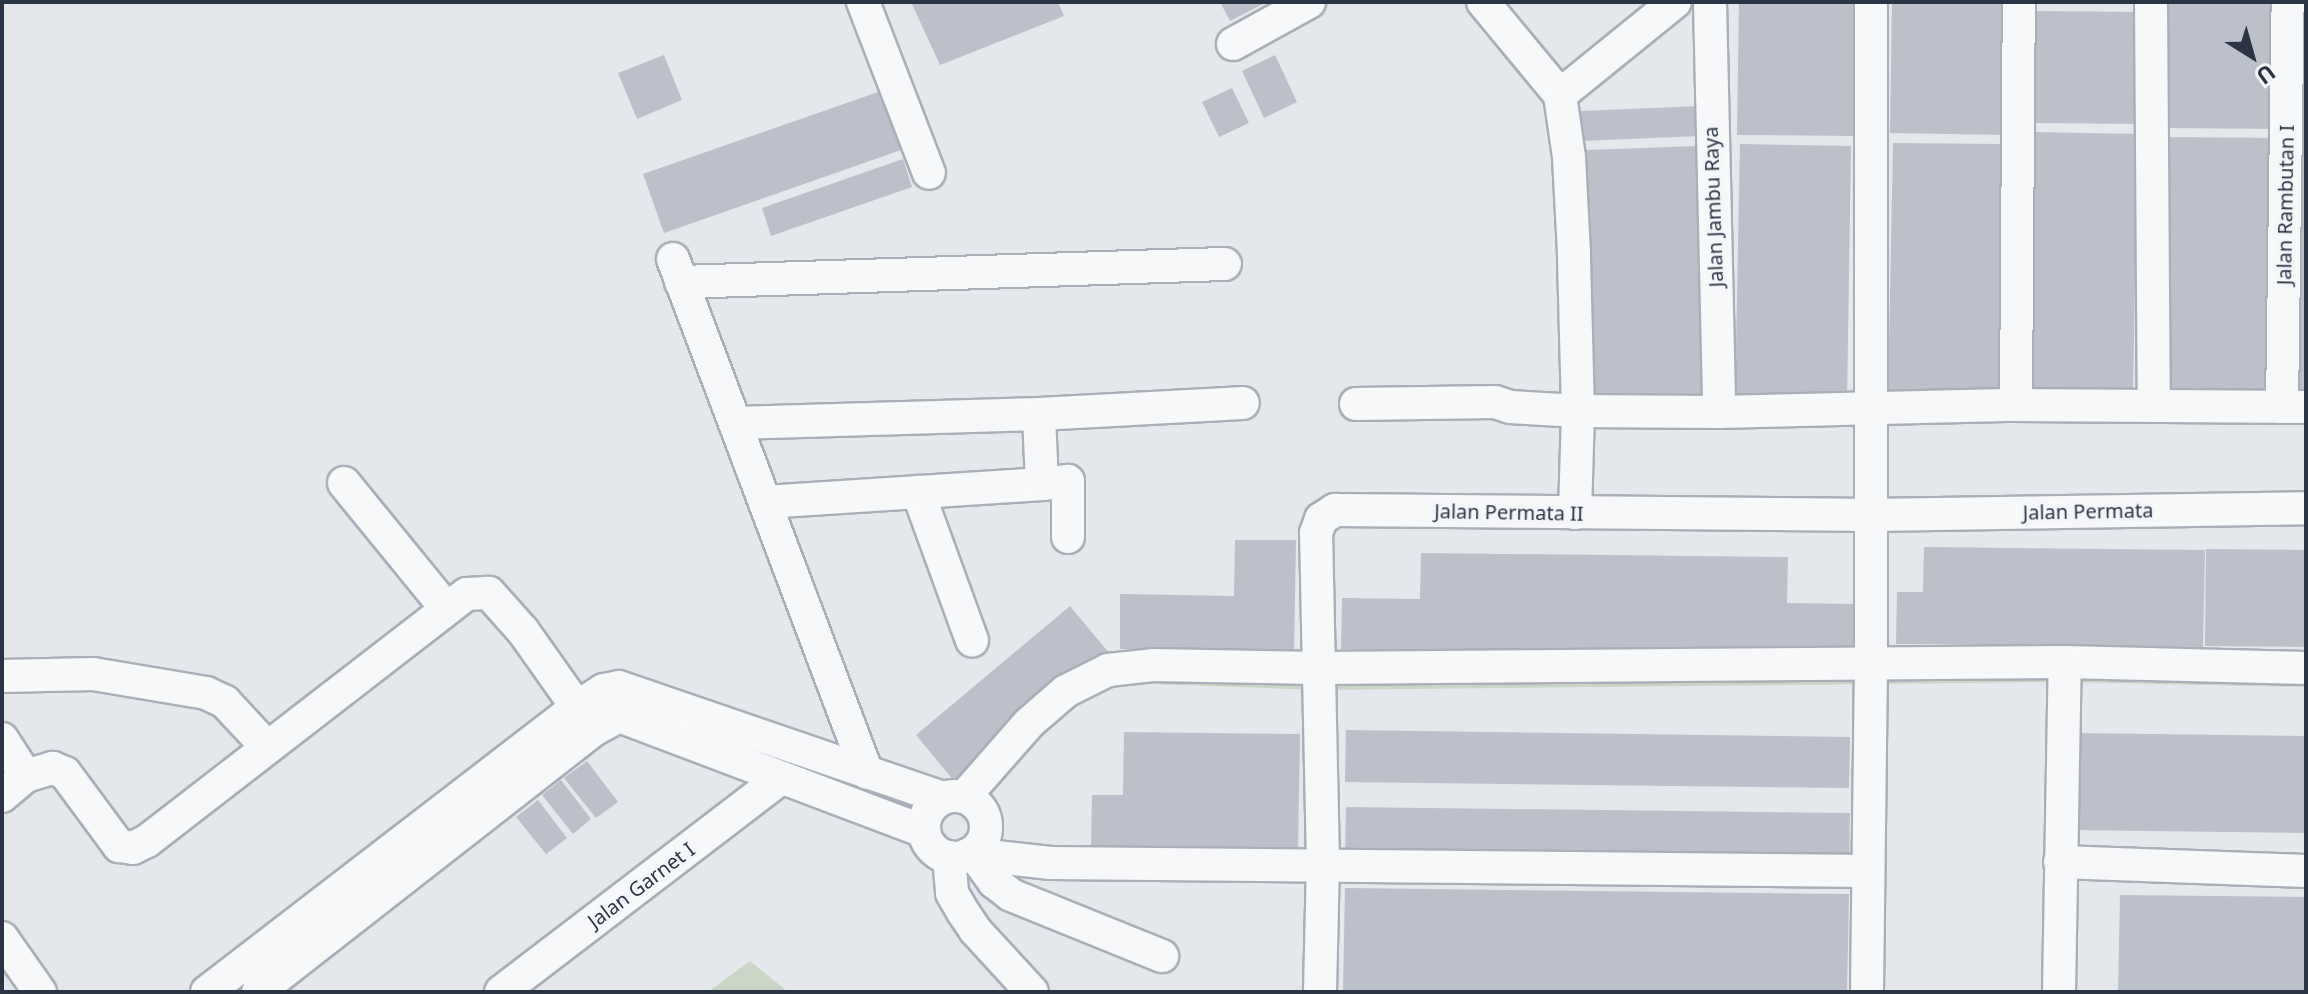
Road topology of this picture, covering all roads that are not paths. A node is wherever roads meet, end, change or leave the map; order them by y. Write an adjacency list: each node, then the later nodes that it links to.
1 (863, 2): 13 (street)
2 (1309, 2): 10 (street)
3 (1483, 2): 11 (street)
4 (1674, 2): 11 (street)
5 (1710, 2): 22 (street, Jalan Jambu Raya)
6 (1871, 2): 21 (street)
7 (2019, 2): 17 (street)
8 (2151, 2): 18 (street)
9 (2288, 2): 12 (street, Jalan Rambutan I)
10 (1233, 44)
11 (1560, 95): 20 (street)
12 (2296, 116): 19 (street, Jalan Rambutan I)
13 (929, 173)
14 (1225, 264): 24 (street)
15 (1243, 403): 23 (street)
16 (1356, 404): 20 (street)
17 (2016, 405): 18 (street); 21 (street)
18 (2154, 406): 19 (street)
19 (2294, 407)
20 (1578, 411): 22 (street); 30 (street)
21 (1871, 411): 22 (street); 31 (street)
22 (1719, 412)
23 (1039, 414): 24 (street); 26 (street)
24 (735, 423): 28 (street)
25 (344, 483): 33 (street)
26 (1042, 484): 27 (street); 32 (street)
27 (918, 492): 28 (street); 34 (street)
28 (765, 502): 44 (street)
29 (2306, 508): 31 (street, Jalan Permata)
30 (1575, 513): 31 (street, Jalan Permata II); 39 (street, Jalan Permata II)
31 (1871, 515): 37 (street)
32 (1068, 537)
33 (446, 608): 41 (street); 43 (street)
34 (972, 640)
35 (2306, 668): 36 (street)
36 (2065, 672): 37 (street); 40 (street); 50 (street)
37 (1871, 673): 39 (street); 52 (street)
38 (2, 676): 43 (street)
39 (1318, 679): 47 (street); 51 (street)
40 (2306, 687)
41 (584, 719): 44 (street); 45 (street); 54 (street)
42 (2, 739): 46 (street)
43 (267, 747): 46 (street)
44 (867, 773): 47 (street)
45 (781, 778): 48 (street); 60 (street, Jalan Garnet I)
46 (14, 786)
47 (962, 801): 48 (street); 49 (street)
48 (924, 831): 49 (street)
49 (965, 856): 51 (street); 56 (street); 61 (street)
50 (2060, 862): 53 (street); 64 (street)
51 (1323, 864): 52 (street); 62 (street)
52 (1868, 871): 63 (street)
53 (2306, 871)
54 (370, 885): 58 (street); 59 (street)
55 (2, 938): 57 (street)
56 (1162, 956)
57 (40, 992)
58 (207, 992)
59 (258, 992)
60 (501, 992)
61 (1032, 992)
62 (1320, 992)
63 (1867, 992)
64 (2059, 992)

